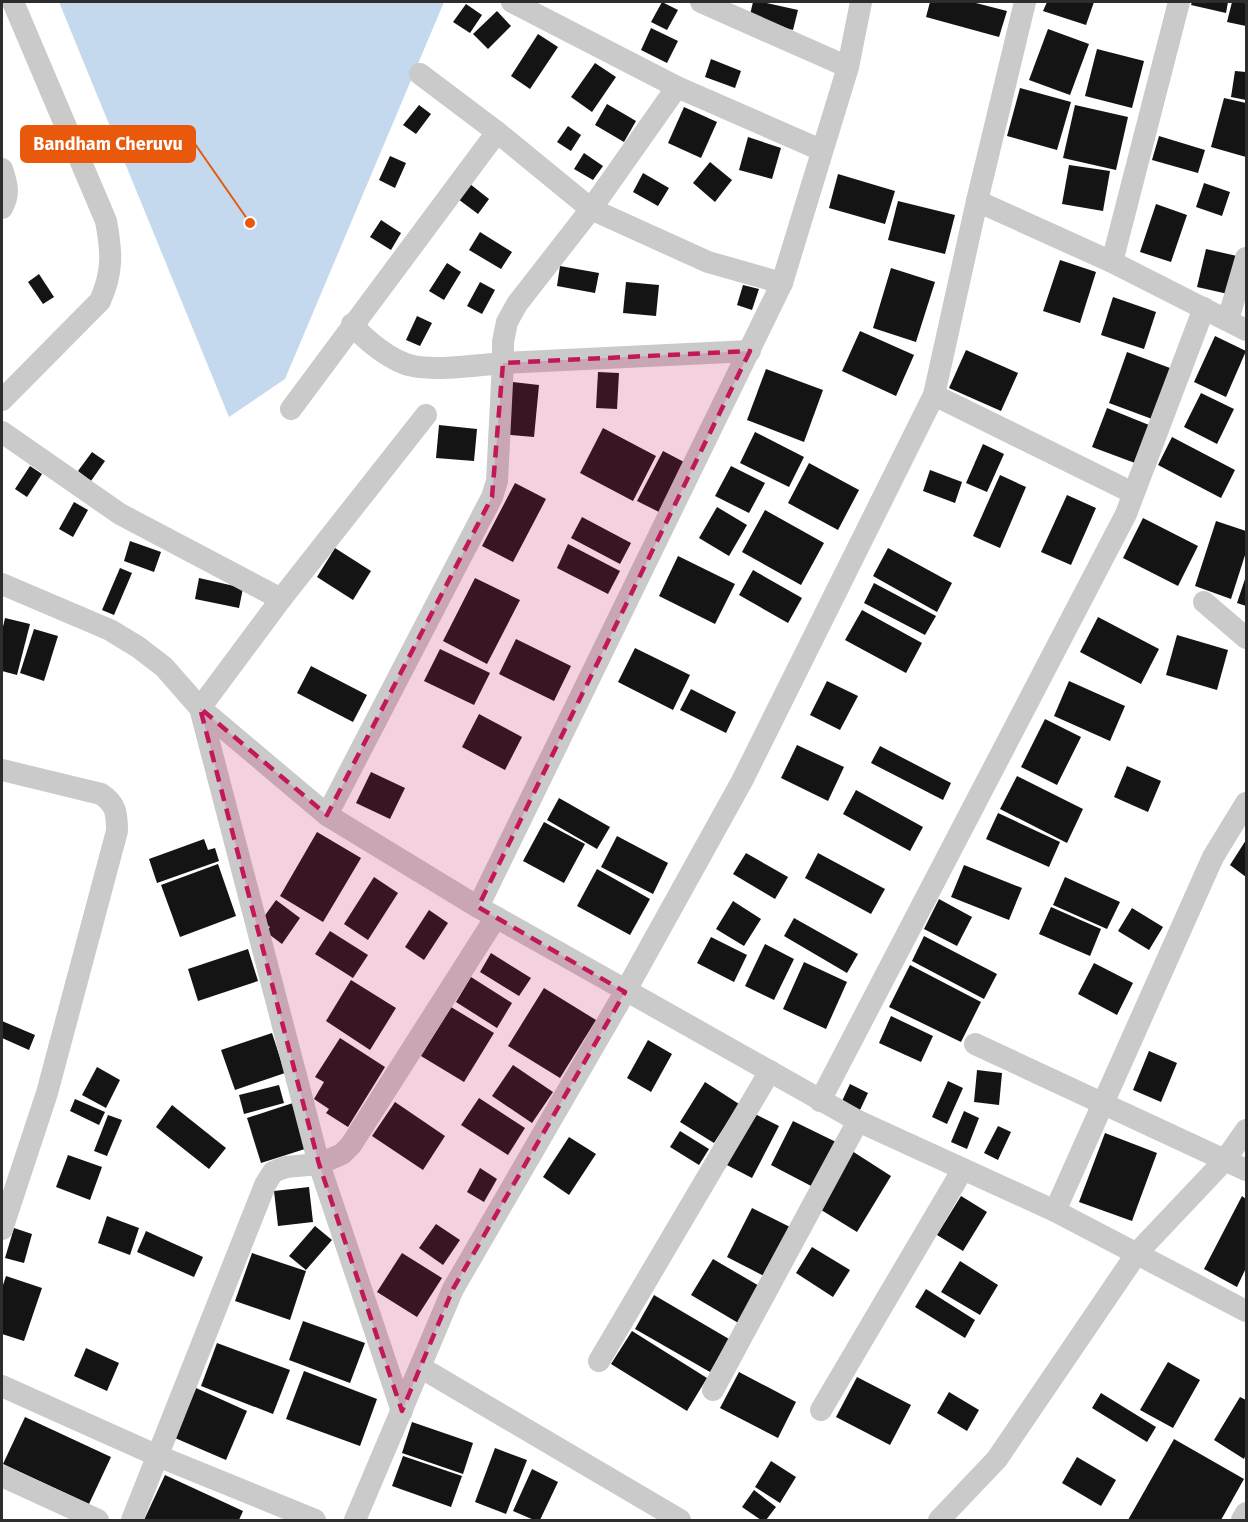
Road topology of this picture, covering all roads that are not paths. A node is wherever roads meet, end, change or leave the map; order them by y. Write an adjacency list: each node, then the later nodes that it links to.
1 (13, 2): 25 (street)
2 (512, 2): 9 (street)
3 (701, 2): 7 (street)
4 (861, 2): 7 (street)
5 (1025, 2): 13 (street)
6 (1179, 2): 17 (street)
7 (848, 67): 11 (street)
8 (420, 74): 10 (street)
9 (677, 87): 11 (street); 15 (street)
10 (497, 132): 15 (street); 20 (street)
11 (821, 150): 18 (street)
12 (2, 169): 14 (street)
13 (977, 201): 17 (street); 24 (street)
14 (2, 208)
15 (591, 209): 18 (street); 23 (street)
16 (1246, 258): 21 (street)
17 (1112, 262): 19 (street)
18 (782, 283): 22 (street)
19 (1204, 308): 21 (street); 29 (street)
20 (352, 324): 23 (street); 26 (street)
21 (1237, 325)
22 (750, 351): 23 (street); 38 (street)
23 (503, 363): 37 (street)
24 (934, 395): 29 (street); 39 (street)
25 (2, 400)
26 (291, 409)
27 (426, 415): 31 (street)
28 (2, 432): 31 (street)
29 (1133, 493): 42 (street)
30 (2, 584): 34 (street)
31 (281, 599): 34 (street)
32 (1204, 602): 33 (street)
33 (1246, 638)
34 (200, 708): 37 (street); 47 (street)
35 (2, 770): 51 (street)
36 (1246, 804): 43 (street)
37 (327, 815): 38 (street)
38 (487, 912): 39 (street); 47 (street)
39 (625, 992): 41 (street); 55 (street)
40 (975, 1044): 43 (street)
41 (770, 1071): 42 (street); 54 (street)
42 (820, 1101): 44 (street)
43 (1104, 1103): 46 (street); 50 (street)
44 (858, 1121): 48 (street); 57 (street)
45 (1246, 1130): 46 (street)
46 (1225, 1160): 49 (street); 52 (street)
47 (319, 1164): 59 (street); 60 (street)
48 (963, 1169): 50 (street); 58 (street)
49 (1246, 1170)
50 (1055, 1211): 52 (street)
51 (2, 1230)
52 (1137, 1253): 53 (street); 68 (street)
53 (1246, 1311)
54 (599, 1361)
55 (420, 1367): 59 (street); 67 (street)
56 (2, 1386): 60 (street)
57 (713, 1390)
58 (821, 1410)
59 (402, 1411): 66 (street)
60 (158, 1456): 64 (street); 65 (street)
61 (2, 1476): 63 (street)
62 (1246, 1513): 69 (street)
63 (98, 1521)
64 (132, 1521)
65 (315, 1521)
66 (355, 1521)
67 (680, 1521)
68 (939, 1521)
69 (1242, 1521)

